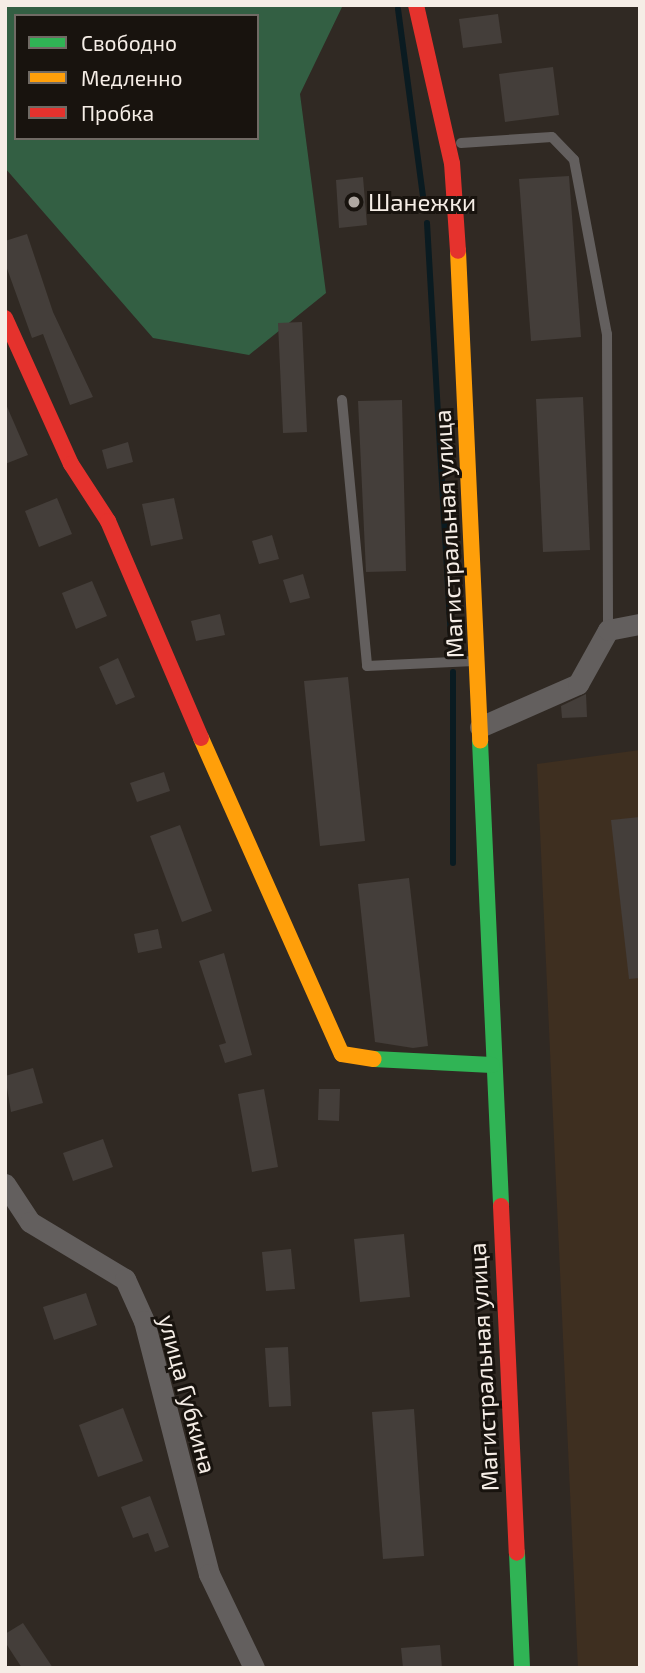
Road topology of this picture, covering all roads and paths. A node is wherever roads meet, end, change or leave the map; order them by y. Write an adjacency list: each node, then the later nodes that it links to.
1 (419, 6): 7 (main road, Магистральная улица)
2 (461, 143): 6 (lane)
3 (5, 318): 9 (main road)
4 (342, 400): 7 (lane)
5 (640, 624): 6 (street)
6 (608, 630): 8 (street)
7 (477, 661): 8 (main road, Магистральная улица)
8 (480, 727): 9 (main road, Магистральная улица)
9 (492, 1065): 12 (main road, Магистральная улица)
10 (5, 1184): 11 (street, улица Губкина)
11 (254, 1668)
12 (522, 1668)

